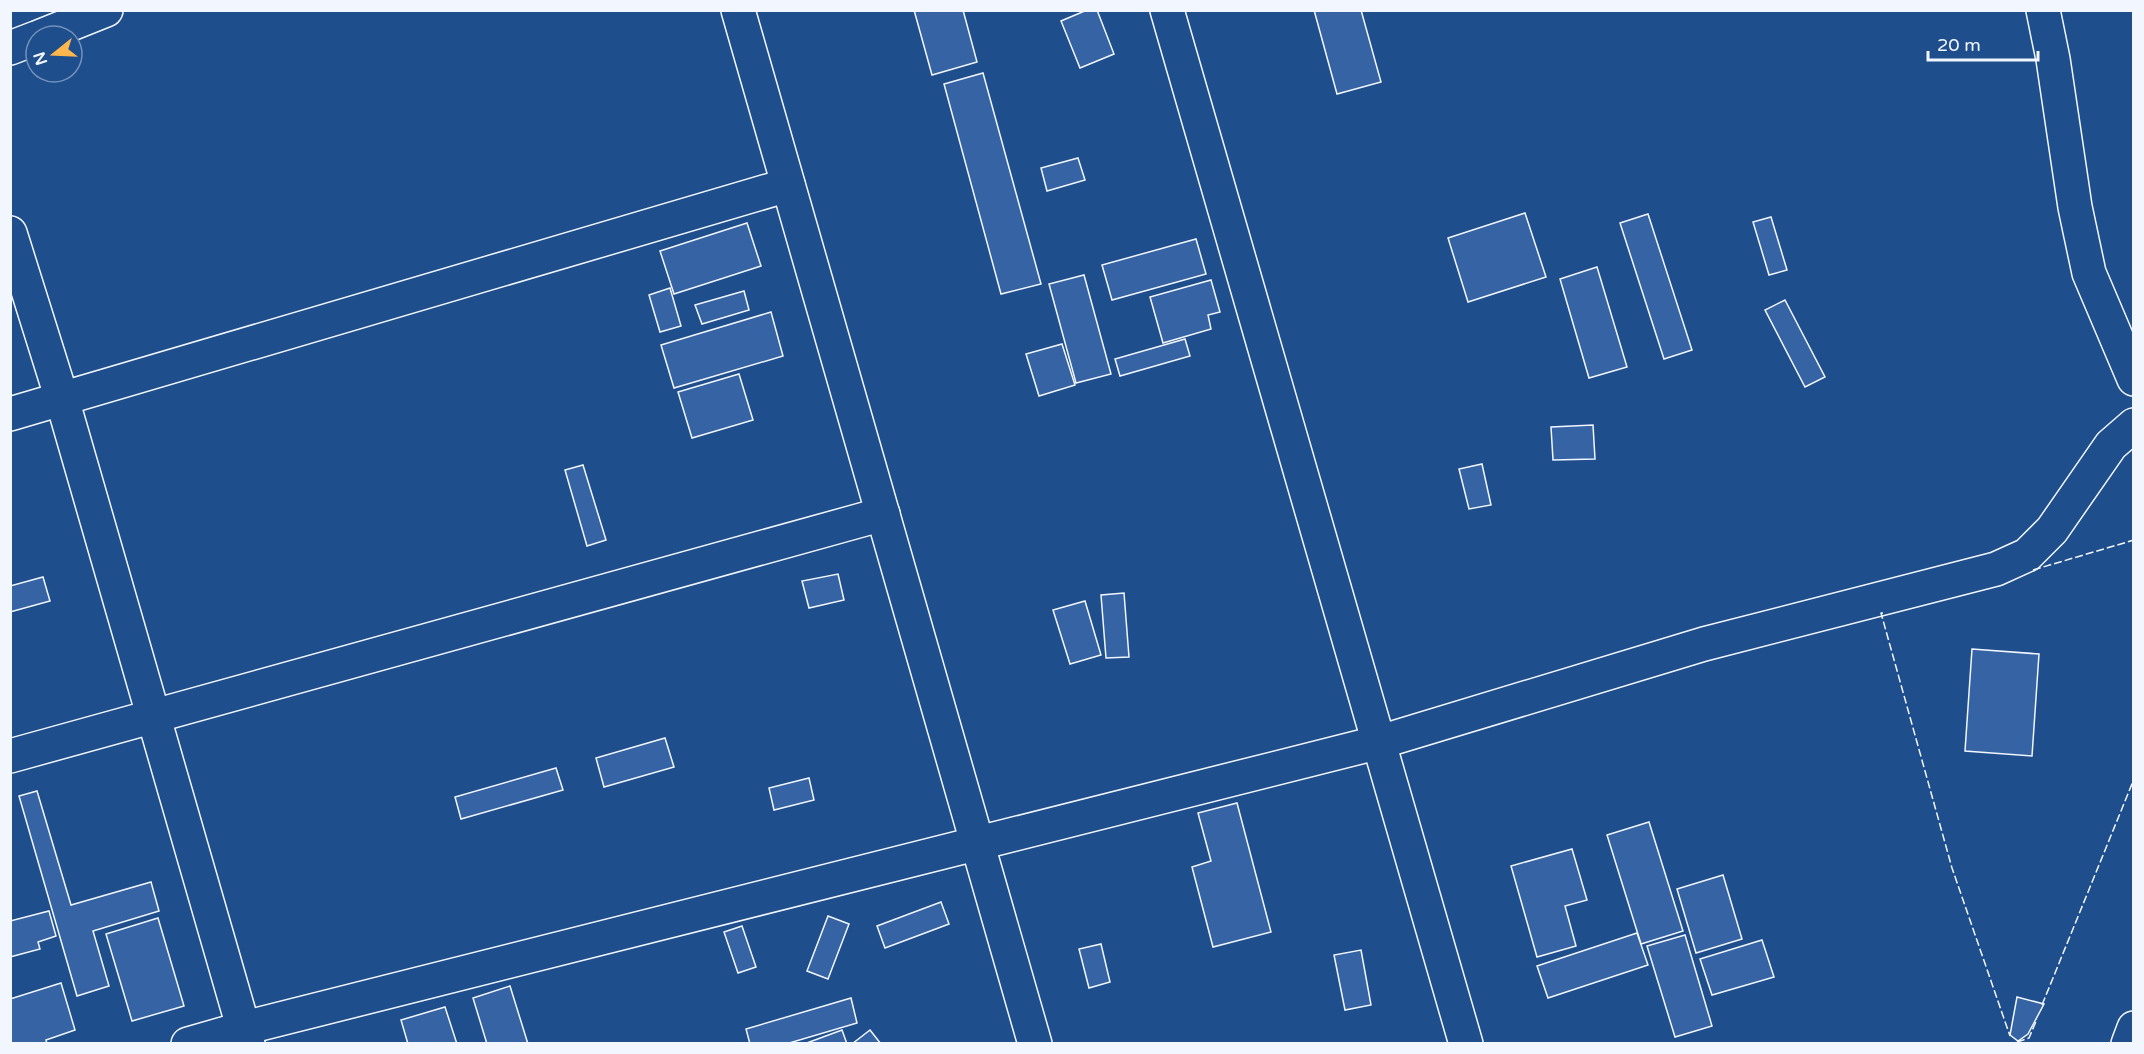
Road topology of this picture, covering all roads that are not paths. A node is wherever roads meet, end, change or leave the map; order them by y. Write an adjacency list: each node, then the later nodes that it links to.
1 (106, 10): 5 (street)
2 (738, 10): 6 (street)
3 (1167, 10): 14 (street)
4 (2043, 10): 8 (street)
5 (71, 24)
6 (788, 185): 9 (street); 12 (street)
7 (10, 232): 9 (street)
8 (2133, 379)
9 (62, 399): 10 (street); 13 (street)
10 (10, 414)
11 (2133, 425): 14 (street)
12 (883, 514): 13 (street); 16 (street)
13 (153, 716): 15 (street); 18 (street)
14 (1380, 742): 16 (street); 21 (street)
15 (10, 756)
16 (978, 842): 18 (street); 20 (street)
17 (2133, 1028): 22 (street)
18 (246, 1036): 19 (street)
19 (188, 1044)
20 (1035, 1044)
21 (1466, 1044)
22 (2127, 1044)

